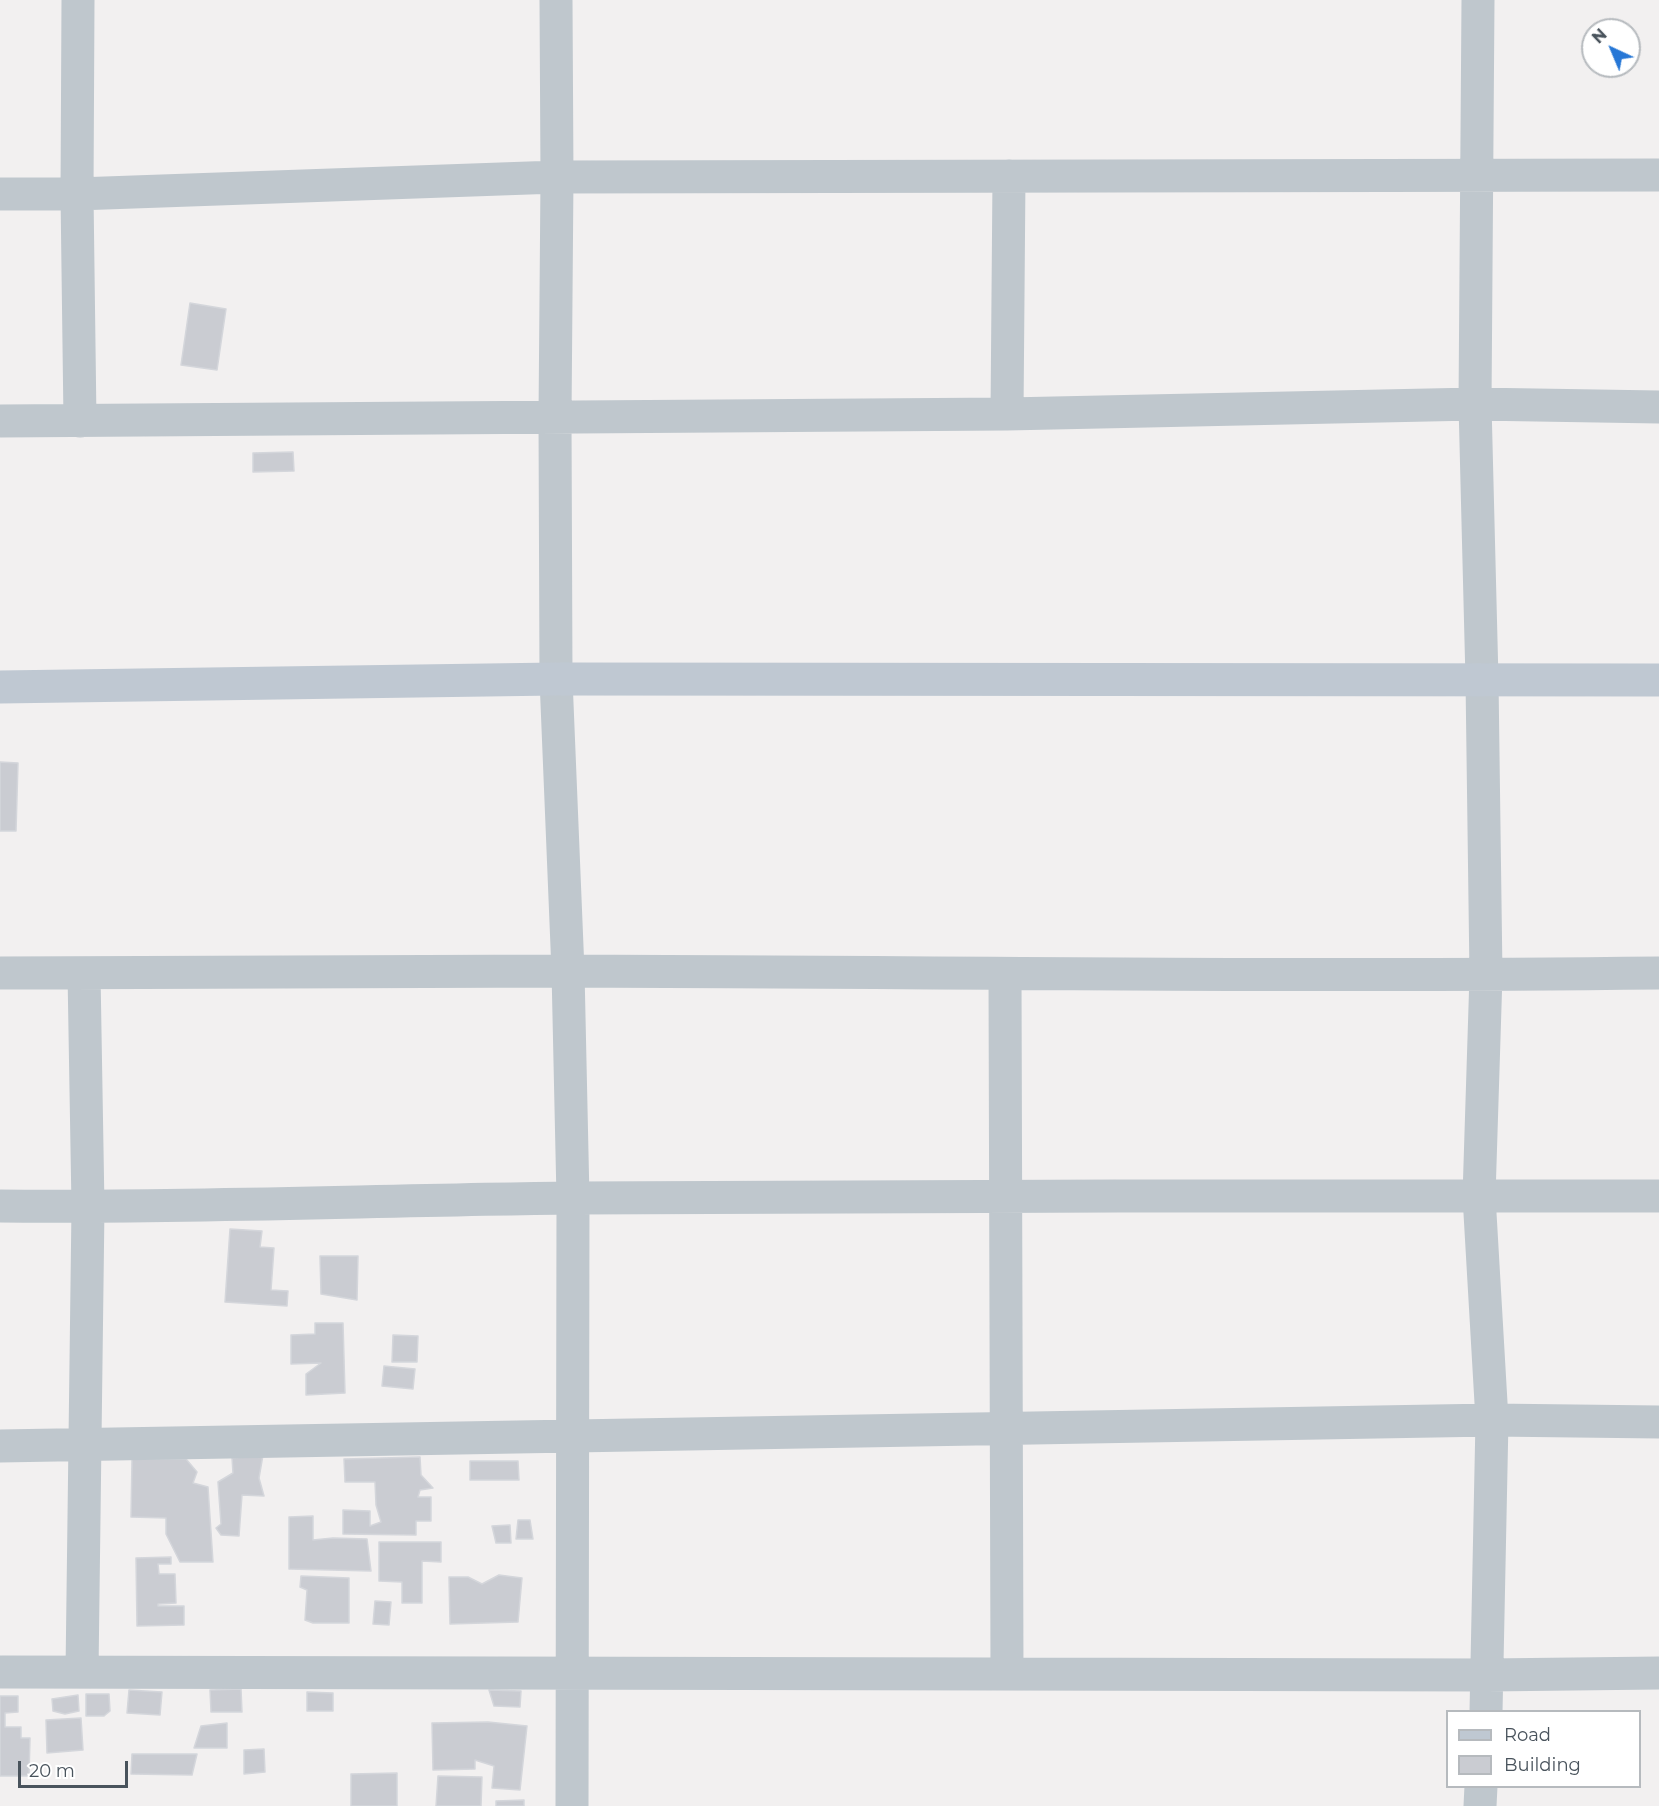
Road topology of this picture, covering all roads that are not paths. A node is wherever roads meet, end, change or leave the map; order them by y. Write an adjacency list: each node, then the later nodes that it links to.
1 (78, 0): 9 (street)
2 (556, 0): 7 (street)
3 (1478, 0): 4 (street)
4 (1477, 175): 5 (street); 6 (street); 10 (street)
5 (1659, 175)
6 (1009, 176): 7 (street); 12 (street)
7 (557, 177): 9 (street); 13 (street)
8 (0, 194): 9 (street)
9 (77, 194): 15 (street)
10 (1475, 404): 11 (street); 12 (street); 17 (street)
11 (1659, 407)
12 (1007, 414): 13 (street)
13 (555, 417): 15 (street); 16 (street)
14 (0, 421): 15 (street)
15 (80, 421)
16 (556, 679): 17 (street); 19 (street); 20 (street)
17 (1482, 680): 18 (street); 25 (street)
18 (1659, 680)
19 (0, 687)
20 (568, 971): 22 (street); 24 (street); 29 (street)
21 (0, 973): 22 (street)
22 (84, 973): 31 (street)
23 (1659, 973): 25 (street)
24 (1005, 975): 25 (street); 26 (street)
25 (1486, 975): 27 (street)
26 (1006, 1195): 27 (street); 29 (street); 34 (street)
27 (1479, 1196): 28 (street); 32 (street)
28 (1659, 1196)
29 (573, 1198): 31 (street); 35 (street)
30 (0, 1206): 31 (street)
31 (88, 1207): 36 (street)
32 (1492, 1420): 33 (street); 34 (street); 43 (street)
33 (1659, 1422)
34 (1007, 1429): 35 (street); 41 (street)
35 (573, 1436): 36 (street); 40 (street)
36 (86, 1444): 37 (street); 39 (street)
37 (0, 1446)
38 (0, 1672): 39 (street)
39 (82, 1672): 40 (street)
40 (572, 1672): 41 (street); 46 (street)
41 (1007, 1673): 43 (street)
42 (1659, 1673): 43 (street)
43 (1488, 1675): 44 (street)
44 (1486, 1710)
45 (1481, 1788): 47 (street)
46 (572, 1806)
47 (1480, 1806)

